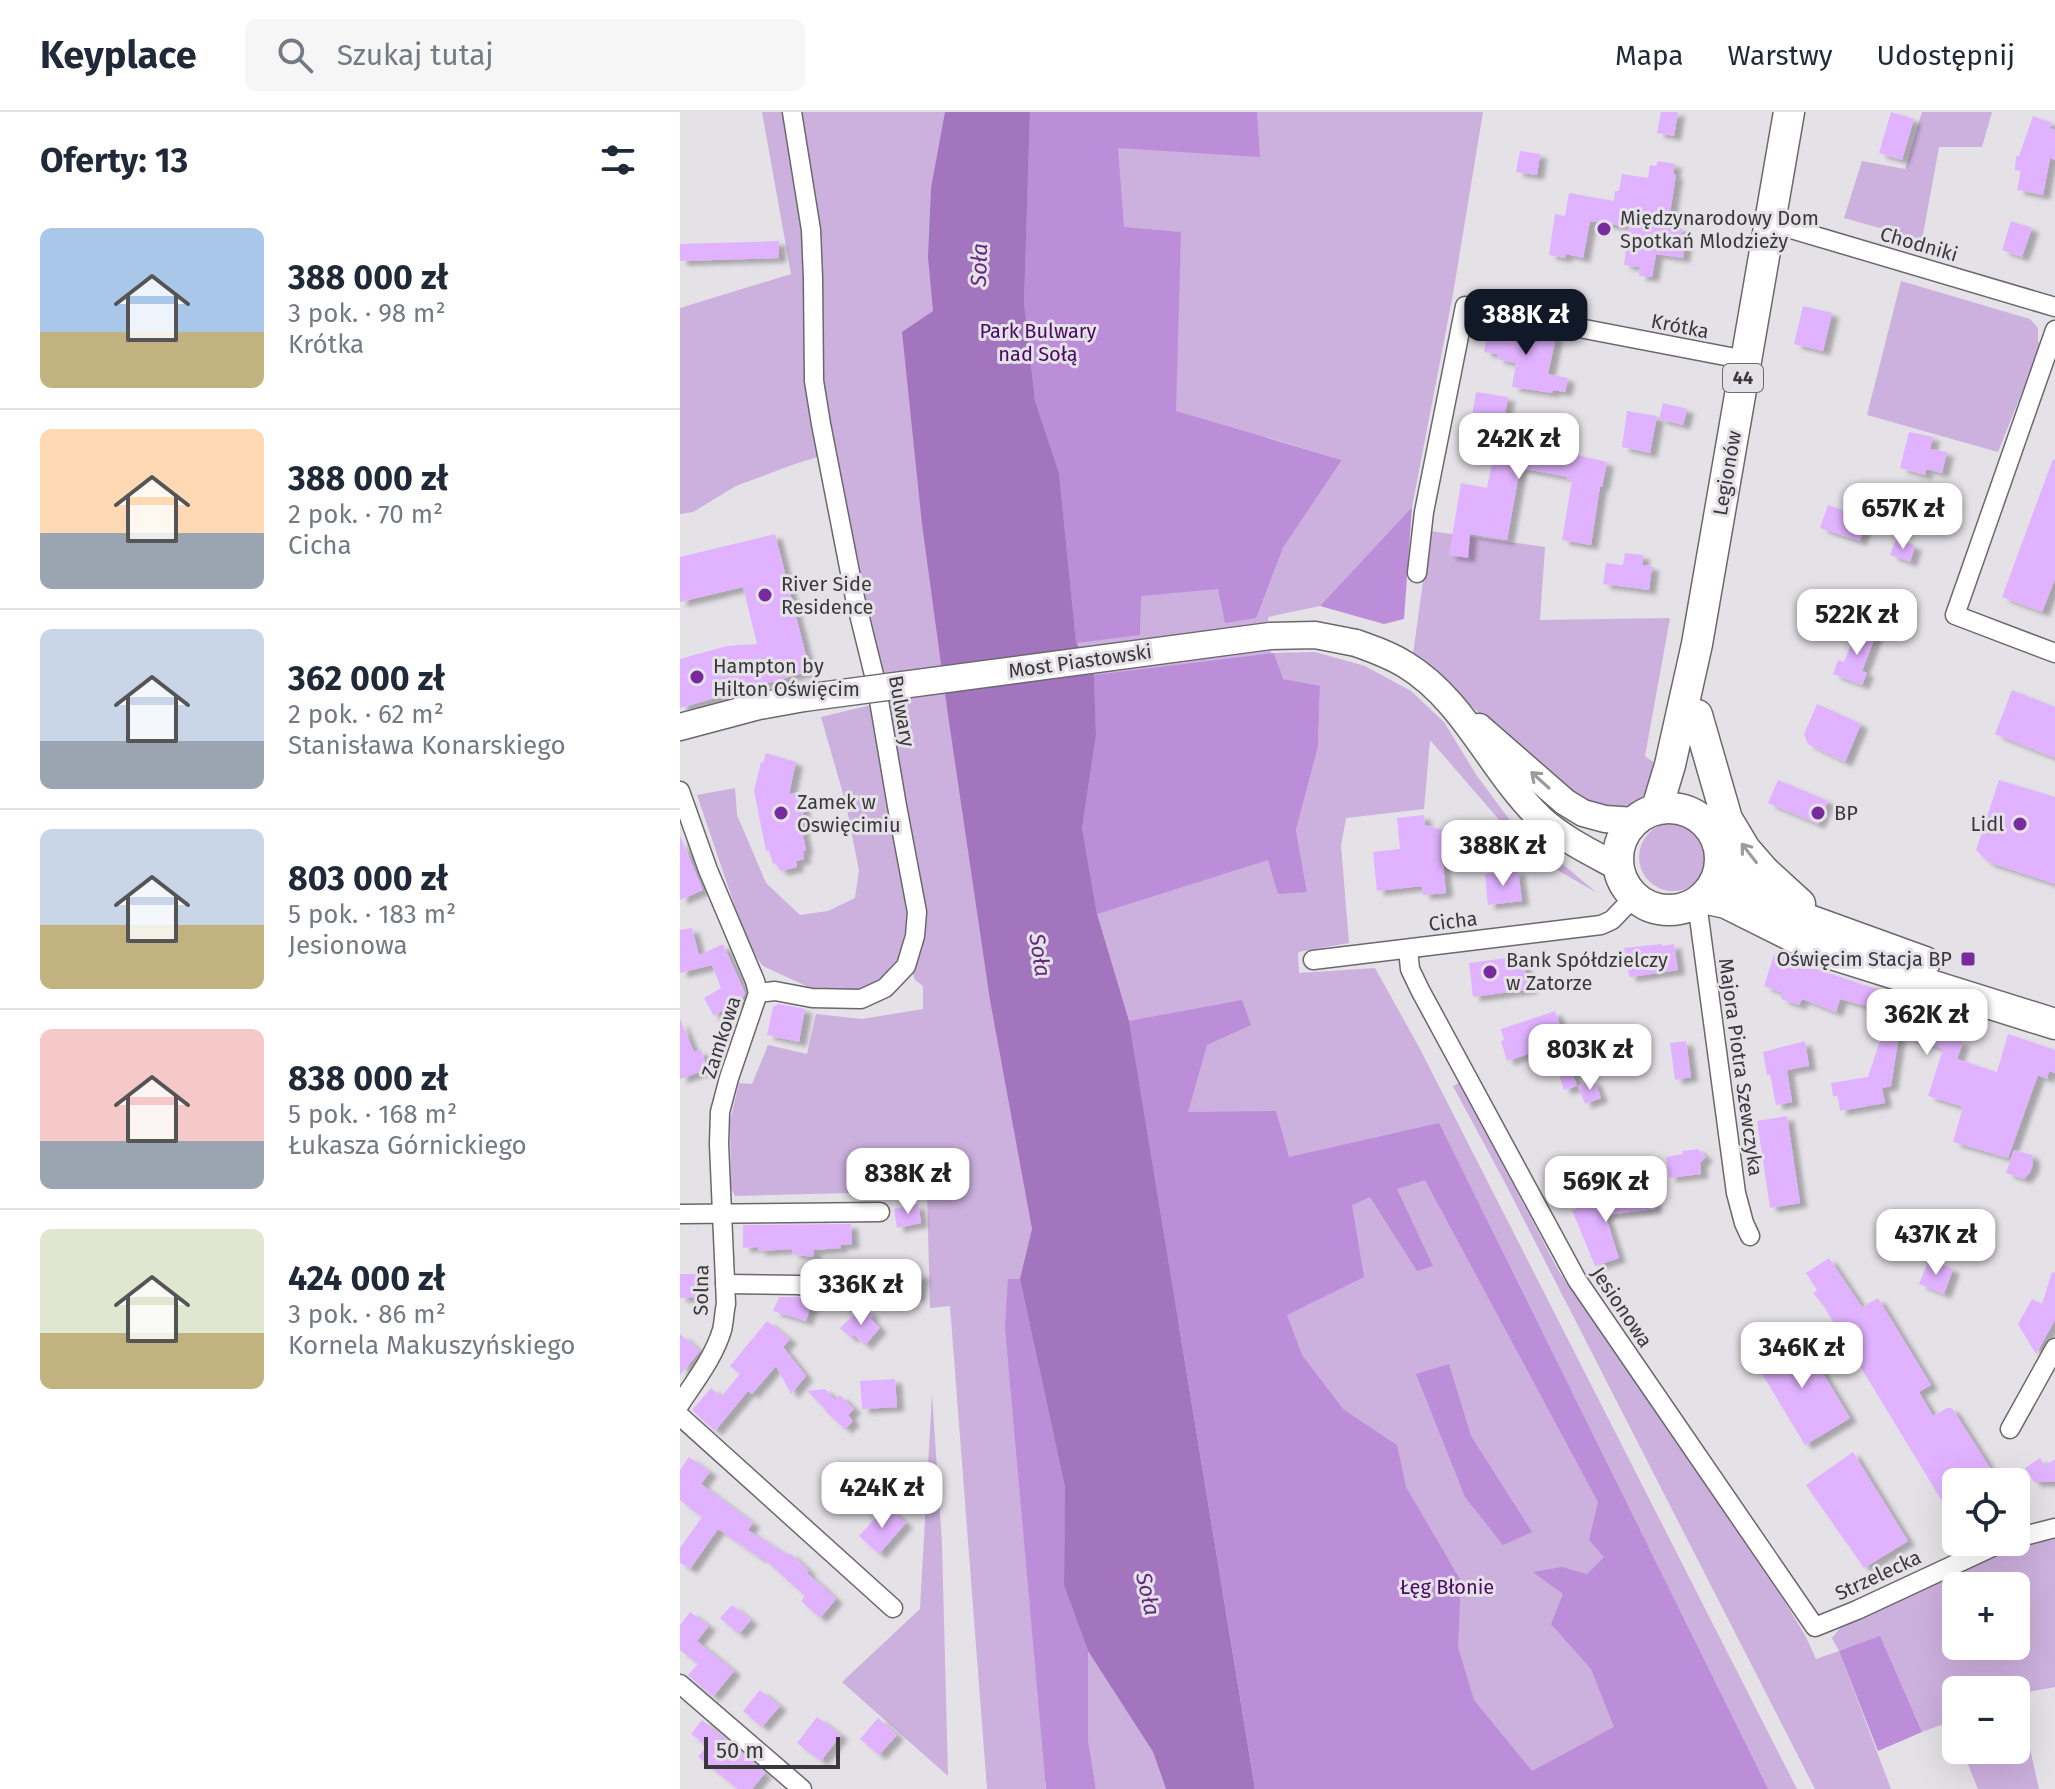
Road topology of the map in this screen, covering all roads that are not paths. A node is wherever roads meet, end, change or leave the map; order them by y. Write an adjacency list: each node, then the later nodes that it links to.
1 (792, 112): 23 (street, Bulwary)
2 (1789, 112): 3 (main road, Legionów / 44)
3 (1771, 223): 4 (street, Chodniki); 6 (main road, Legionów / 44)
4 (2055, 307)
5 (2055, 330): 9 (street)
6 (1746, 360): 7 (street, Krótka); 8 (main road, Legionów / 44)
7 (1417, 573)
8 (1697, 644): 11 (main road, Legionów / 44); 14 (main road, Legionów / 44)
9 (2055, 653)
10 (1454, 707): 12 (street, Most Piastowski, bridge); 14 (street, one-way to 10); 17 (street)
11 (1697, 715): 15 (main road, Legionów / 44); 20 (main road, one-way to 11)
12 (680, 727)
13 (680, 791): 23 (street, Zamkowa)
14 (1646, 815): 15 (main road); 17 (main road, 44)
15 (1703, 819): 16 (main road, 44)
16 (1721, 857): 19 (main road); 20 (main road, 44)
17 (1618, 867): 18 (main road)
18 (1634, 897): 19 (main road); 21 (street, Cicha)
19 (1698, 901): 25 (main road); 29 (street, Majora Piotra Szewczyka)
20 (1825, 927): 24 (main road, 44)
21 (1408, 949): 22 (street, Cicha); 40 (street, Jesionowa)
22 (1313, 960)
23 (758, 993): 28 (street, Zamkowa)
24 (2055, 1005)
25 (2055, 1024)
26 (880, 1212): 28 (street)
27 (680, 1214): 28 (street)
28 (723, 1214): 30 (street, Solna)
29 (1750, 1236)
30 (725, 1284): 31 (street); 33 (street, Solna)
31 (856, 1302)
32 (2055, 1348): 35 (street)
33 (680, 1404)
34 (680, 1416): 39 (street)
35 (2010, 1429)
36 (2055, 1528): 37 (street)
37 (2030, 1534)
38 (1973, 1556): 40 (street, Strzelecka)
39 (893, 1608)
40 (1815, 1627)
41 (680, 1684): 42 (street)
42 (802, 1789)

